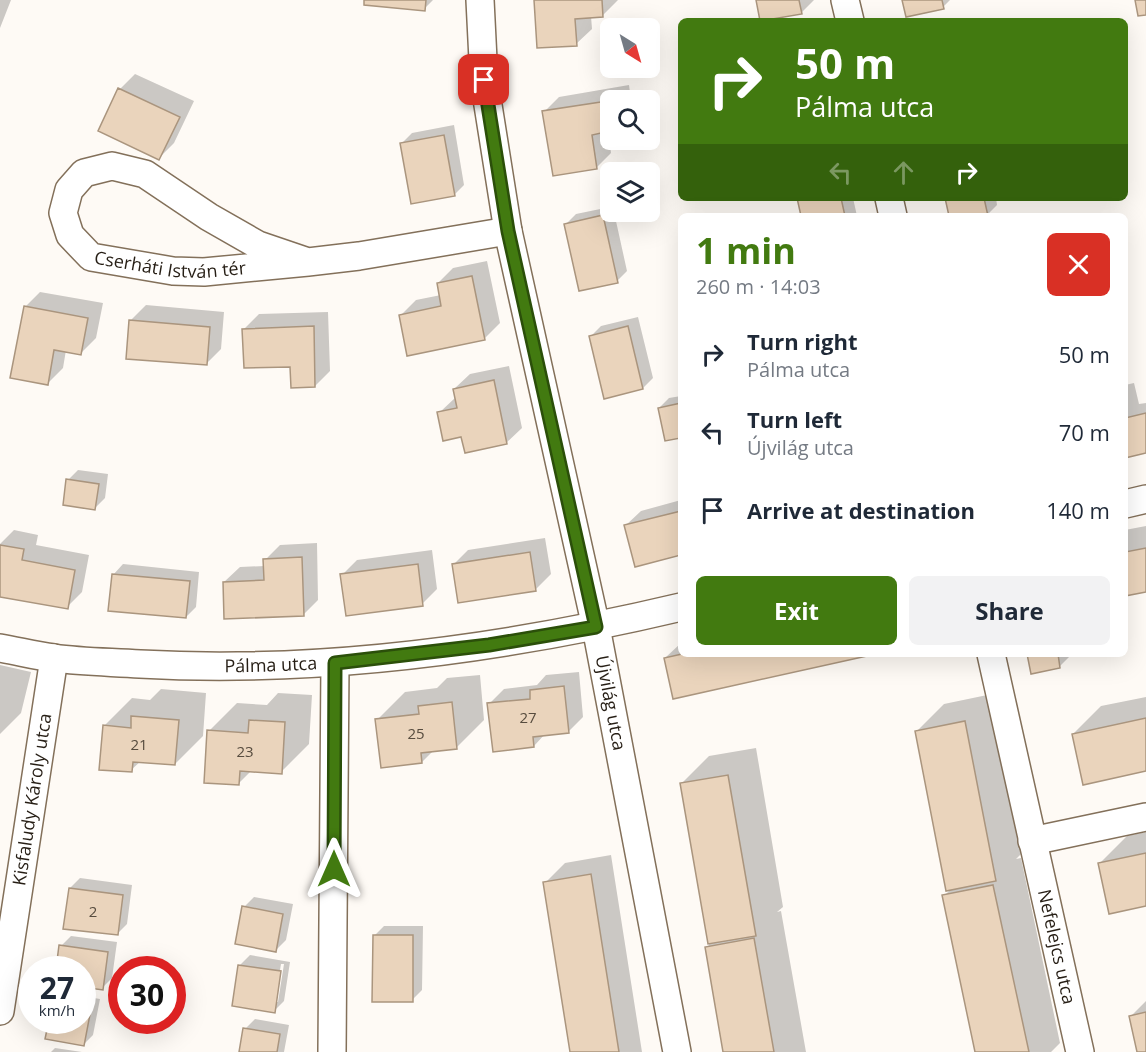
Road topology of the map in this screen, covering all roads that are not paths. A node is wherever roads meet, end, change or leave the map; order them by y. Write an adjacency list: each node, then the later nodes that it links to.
1 (480, 0): 4 (street, Újvilág utca)
2 (845, 0): 3 (street)
3 (849, 18)
4 (508, 231): 5 (street, Cserháti István tér); 9 (street, Újvilág utca)
5 (308, 262): 5 (street, Cserháti István tér)
6 (1146, 499): 7 (street)
7 (1128, 503)
8 (678, 608): 9 (street, Pálma utca)
9 (596, 627): 13 (street, Pálma utca); 18 (street, Újvilág utca)
10 (0, 648): 12 (street, Pálma utca)
11 (992, 657): 15 (street, Nefelejcs utca)
12 (54, 658): 13 (street, Pálma utca); 16 (street, Kisfaludy Károly utca)
13 (335, 663): 17 (street)
14 (1146, 817): 15 (street)
15 (1032, 841): 19 (street, Nefelejcs utca)
16 (0, 1011)
17 (332, 1052)
18 (677, 1052)
19 (1080, 1052)

